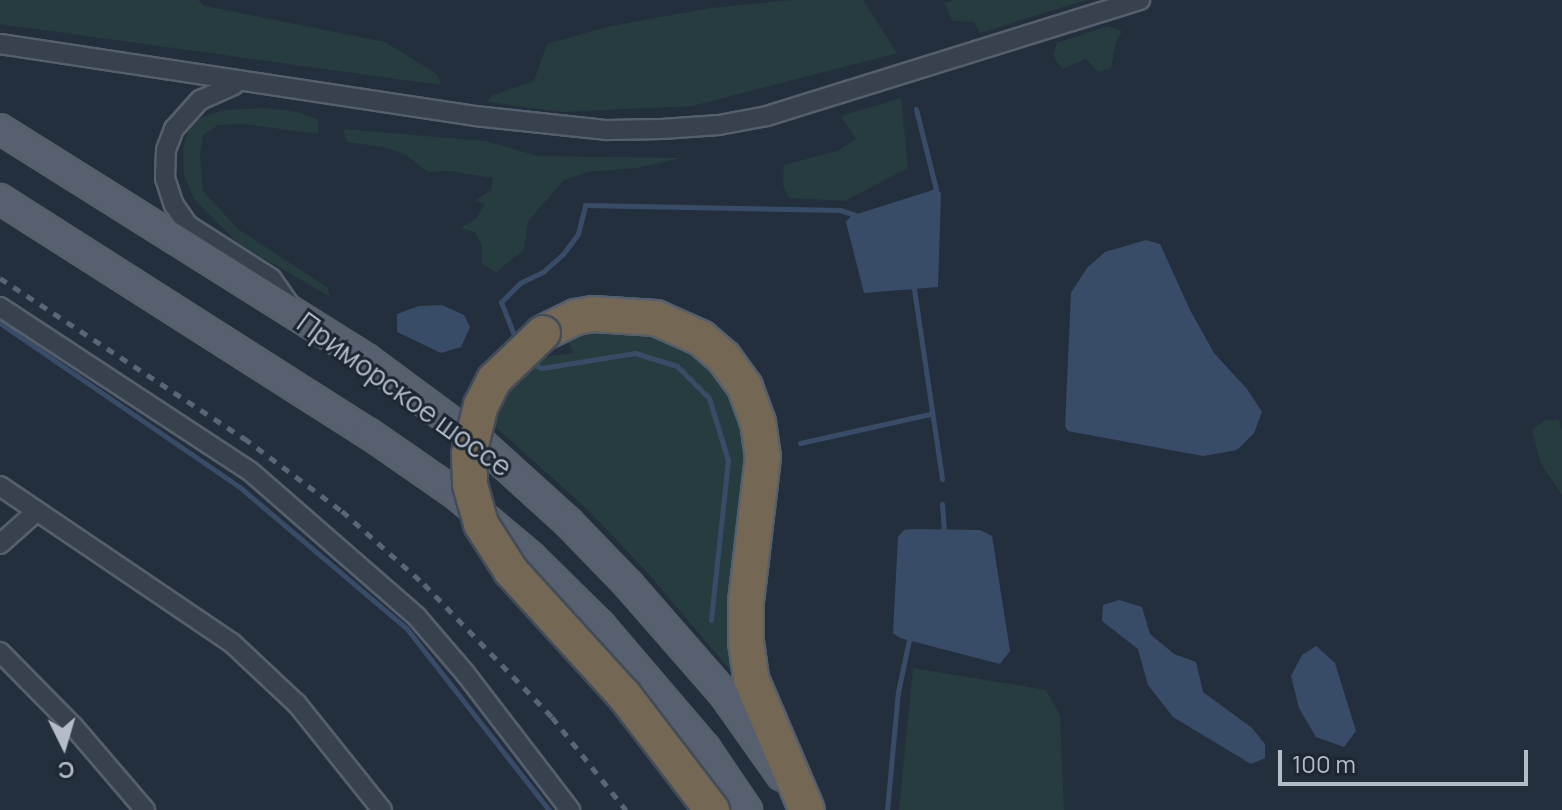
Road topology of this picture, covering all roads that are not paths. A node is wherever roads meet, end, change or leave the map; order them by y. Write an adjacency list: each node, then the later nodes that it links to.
1 (1140, 0): 3 (street)
2 (0, 44): 3 (street)
3 (241, 83): 7 (street)
4 (0, 129): 7 (main road, Приморское шоссе)
5 (0, 199): 16 (main road, Приморское шоссе)
6 (0, 307): 14 (street)
7 (295, 313): 17 (main road, Приморское шоссе)
8 (0, 486): 9 (street)
9 (35, 513): 10 (street); 13 (street)
10 (0, 544)
11 (0, 652): 12 (street)
12 (145, 810)
13 (382, 810)
14 (570, 810)
15 (712, 810): 17 (highway, bridge)
16 (747, 810)
17 (806, 810)

